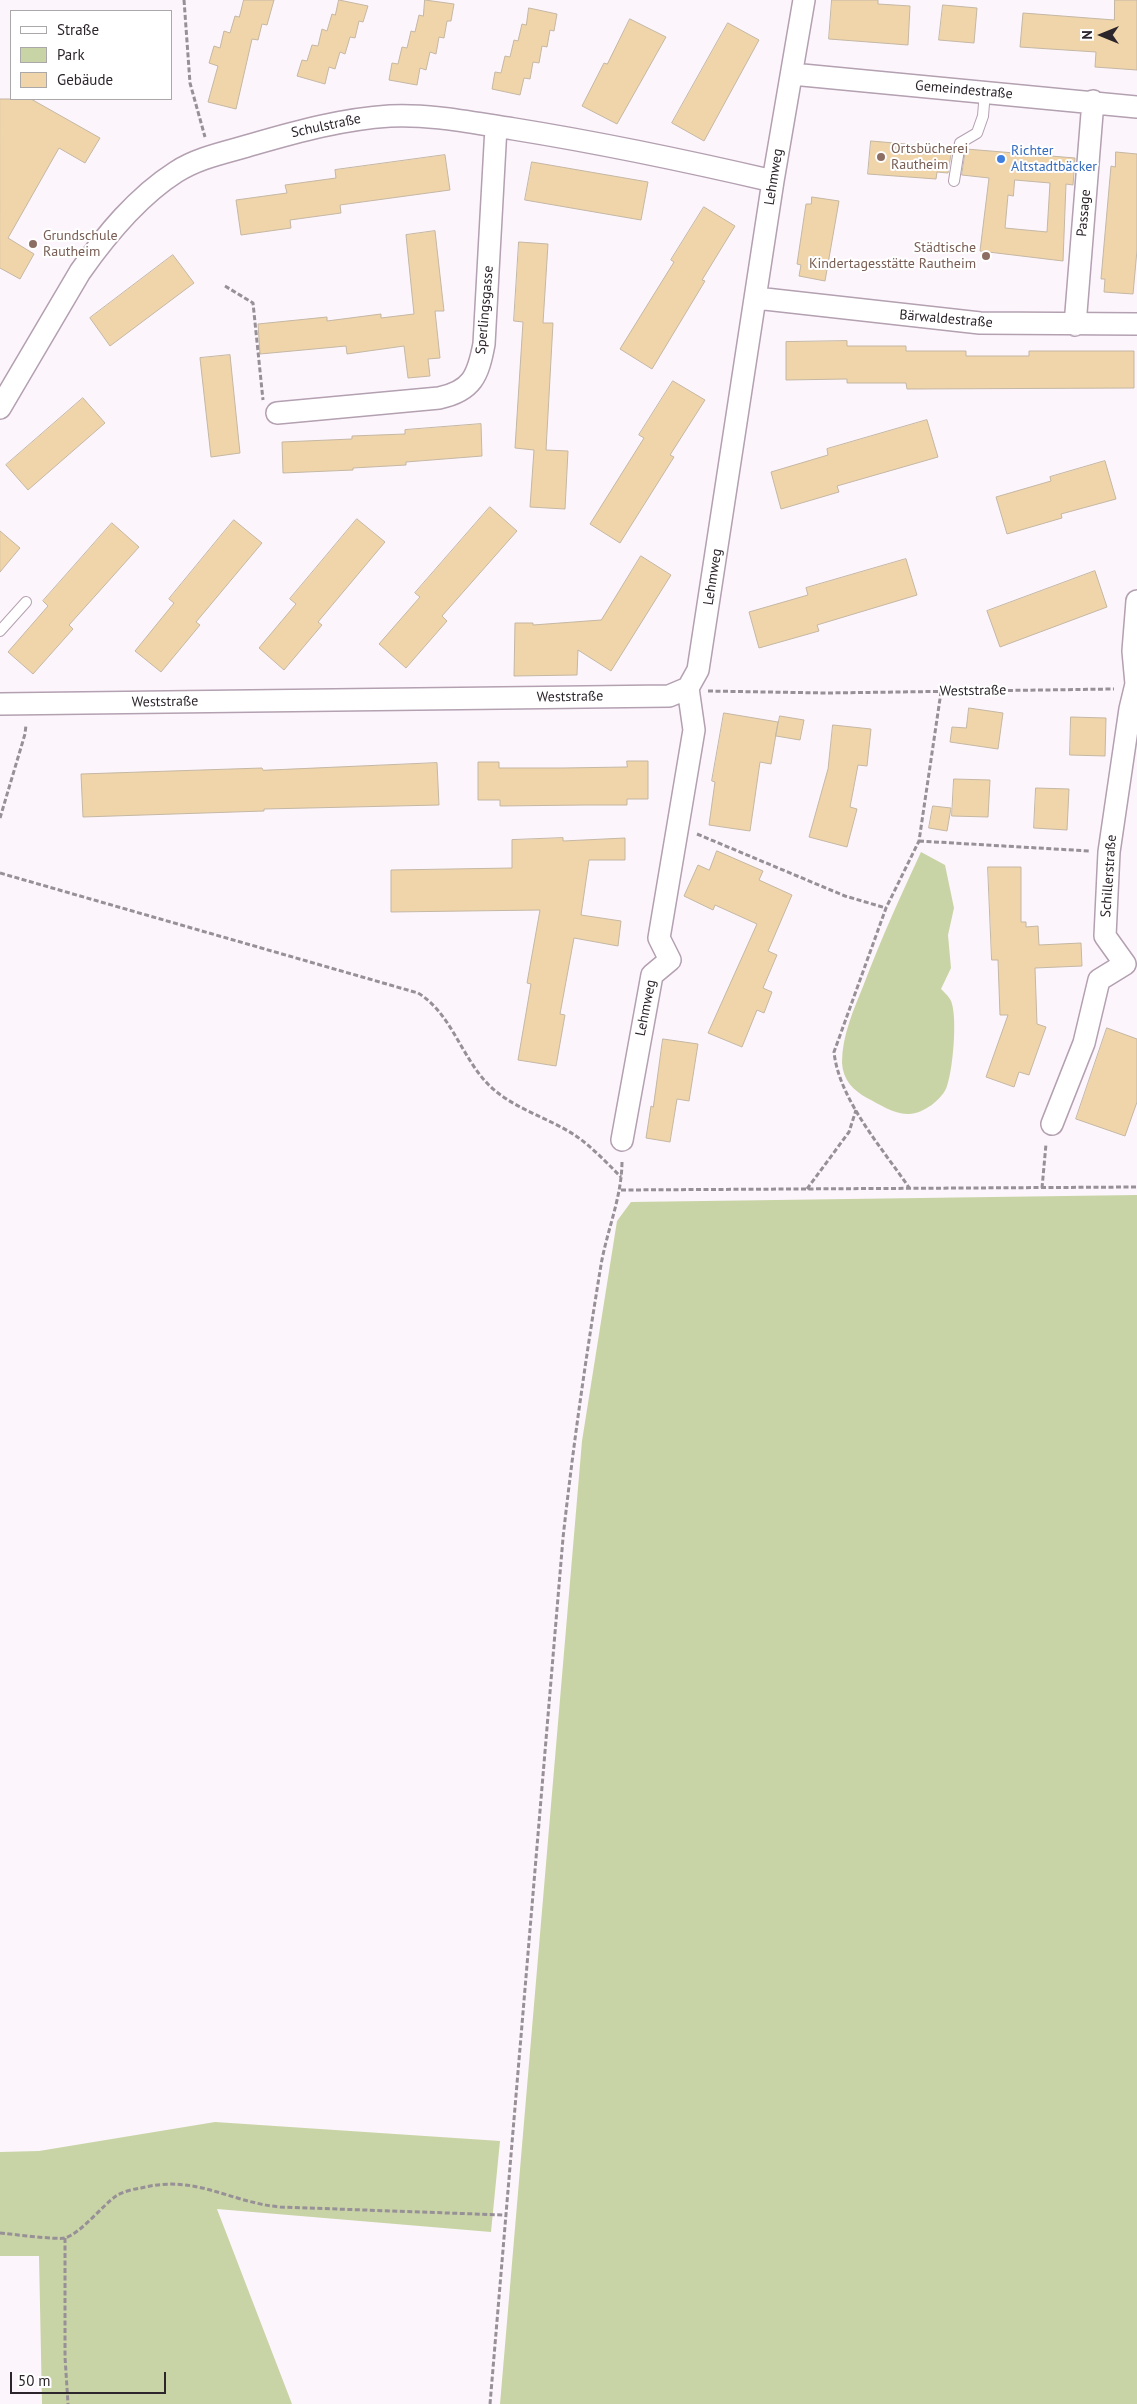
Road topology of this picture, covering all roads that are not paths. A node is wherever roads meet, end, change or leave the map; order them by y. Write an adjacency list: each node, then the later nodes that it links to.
1 (804, 0): 2 (street, Lehmweg)
2 (792, 74): 3 (street, Gemeindestraße); 7 (street, Lehmweg)
3 (985, 91): 4 (street, Gemeindestraße); 8 (lane)
4 (1093, 101): 5 (street, Gemeindestraße); 10 (street, Passage)
5 (1137, 107)
6 (496, 126): 7 (street, Schulstraße); 12 (street, Schulstraße); 13 (street, Sperlingsgasse)
7 (773, 181): 9 (street, Lehmweg)
8 (954, 181)
9 (756, 298): 10 (street, Bärwaldestraße); 18 (street, Lehmweg)
10 (1075, 324): 11 (street, Bärwaldestraße)
11 (1137, 324)
12 (0, 408)
13 (278, 413)
14 (1137, 601): 17 (street, Schillerstraße)
15 (26, 602): 16 (lane)
16 (0, 631)
17 (1137, 684): 20 (street, Schillerstraße)
18 (688, 688): 19 (street, Weststraße); 21 (street, Lehmweg)
19 (0, 704)
20 (1052, 1124)
21 (622, 1140)

